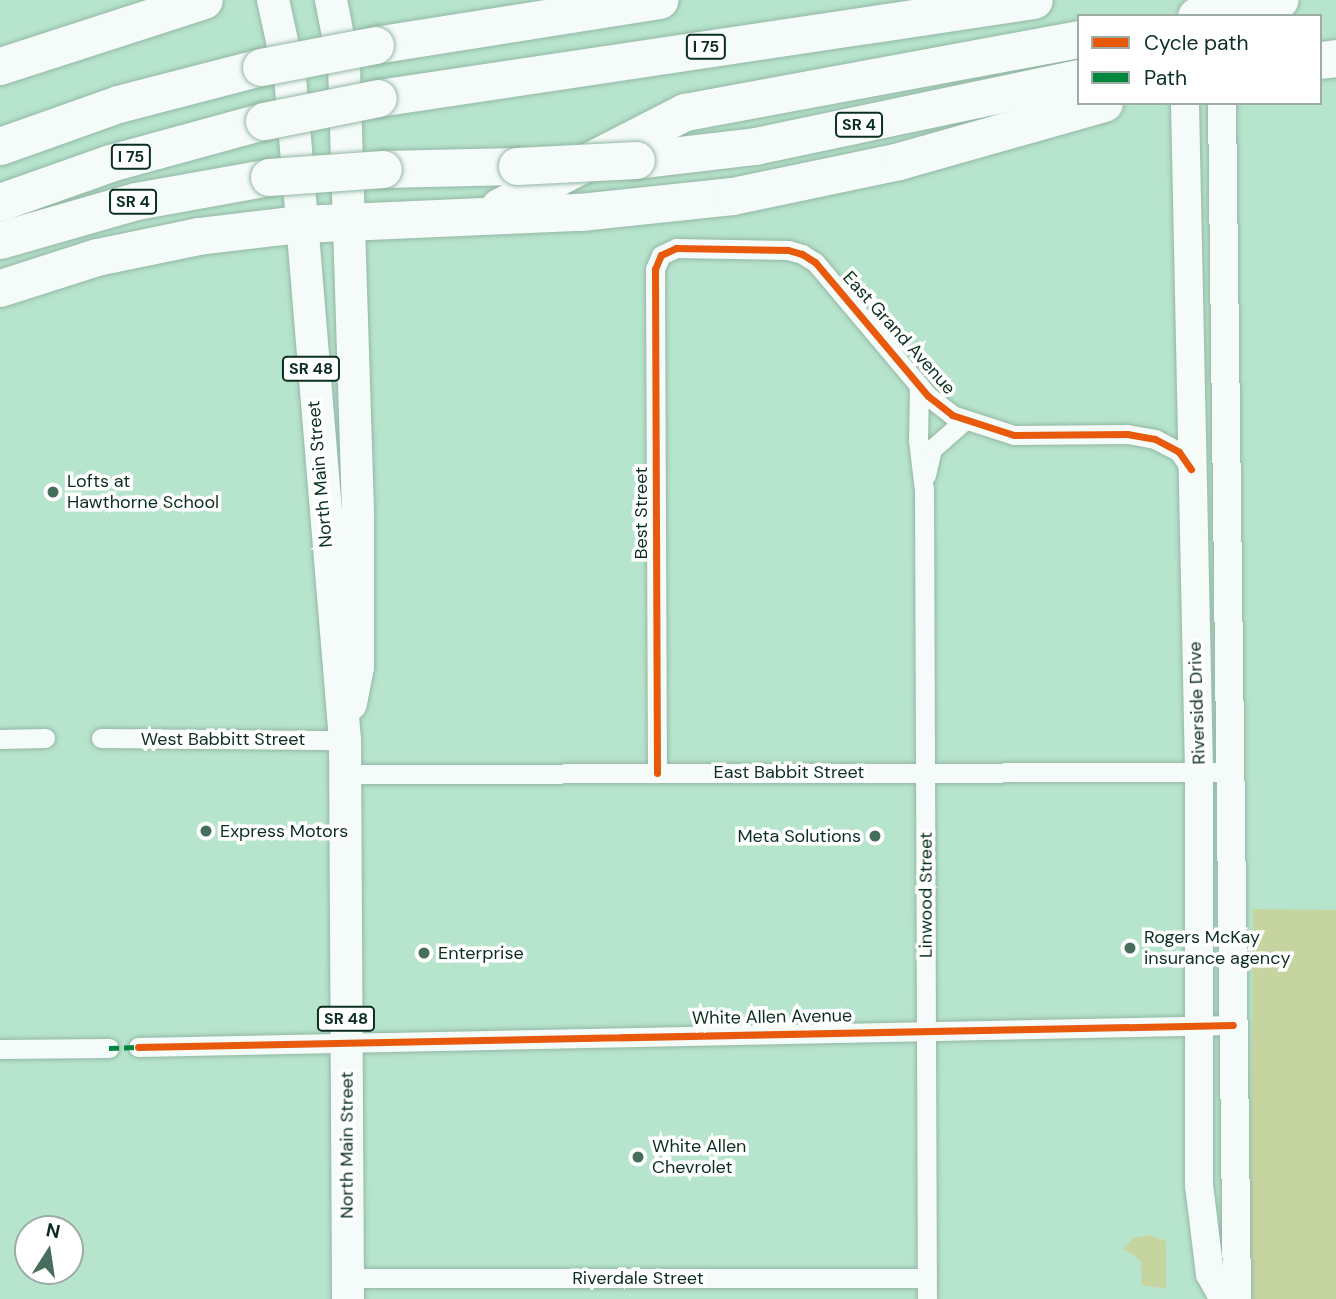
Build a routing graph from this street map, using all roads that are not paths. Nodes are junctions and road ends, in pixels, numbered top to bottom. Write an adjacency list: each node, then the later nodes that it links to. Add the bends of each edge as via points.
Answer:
1 (204, 0): 9 (highway)
2 (273, 0): 18 (main road, North Main Street / SR 48, via 290,77)
3 (331, 0): 17 (main road, North Main Street / SR 48, via 344,66)
4 (659, 0): 14 (highway, bridge, via 261,67 118,104)
5 (1034, 0): 15 (highway, I 75, bridge, via 378,98 264,121 110,163)
6 (1279, 0): 7 (highway, bridge)
7 (1206, 14)
8 (1077, 39): 16 (highway, via 685,112 512,203)
9 (8, 61)
10 (1077, 78): 19 (highway, SR 4, bridge, via 755,146 636,160 269,177 136,201)
11 (1097, 105): 16 (highway, via 899,161 746,194 617,209)
12 (1185, 105): 24 (main road, Riverside Drive)
13 (1222, 105): 32 (main road, Riverside Drive)
14 (0, 146)
15 (0, 201)
16 (471, 214): 17 (highway)
17 (346, 220): 18 (highway); 29 (main road, North Main Street / SR 48, via 358,667)
18 (299, 224): 21 (highway, via 198,236 97,257); 29 (main road, North Main Street / SR 48)
19 (0, 240)
20 (661, 255): 22 (street, East Grand Avenue, via 676,248 803,254 815,262); 33 (street, Best Street, via 655,270)
21 (0, 288)
22 (919, 385): 23 (street, East Grand Avenue); 25 (street, Linwood Street, via 918,440)
23 (964, 421): 24 (street, East Grand Avenue, via 1014,435 1127,434 1155,439 1179,452); 25 (street, Linwood Street, via 932,449)
24 (1191, 469): 30 (main road, Riverside Drive)
25 (924, 490): 31 (street, Linwood Street)
26 (45, 738): 28 (street)
27 (101, 738): 29 (street, West Babbitt Street)
28 (0, 739)
29 (345, 740): 34 (main road, North Main Street / SR 48)
30 (1199, 770): 31 (street, East Babbit Street); 32 (street, East Babbit Street); 35 (main road, Riverside Drive)
31 (925, 771): 33 (street, East Babbit Street); 37 (street, Linwood Street)
32 (1233, 772): 36 (main road, Riverside Drive)
33 (657, 773): 34 (street, East Babbit Street)
34 (344, 774): 38 (main road, North Main Street / SR 48)
35 (1198, 1024): 36 (street, White Allen Avenue); 37 (street, White Allen Avenue); 45 (main road, Riverside Drive, via 1203,1232 1210,1274)
36 (1233, 1025): 46 (main road, Riverside Drive)
37 (926, 1030): 38 (street, White Allen Avenue); 42 (street, Linwood Street)
38 (346, 1041): 39 (street, White Allen Avenue); 43 (main road, North Main Street / SR 48)
39 (138, 1047)
40 (109, 1048): 41 (street)
41 (0, 1049)
42 (927, 1278): 43 (street, Riverdale Street); 44 (street, Linwood Street)
43 (348, 1288)
44 (927, 1299)
45 (1224, 1299)
46 (1237, 1299)

